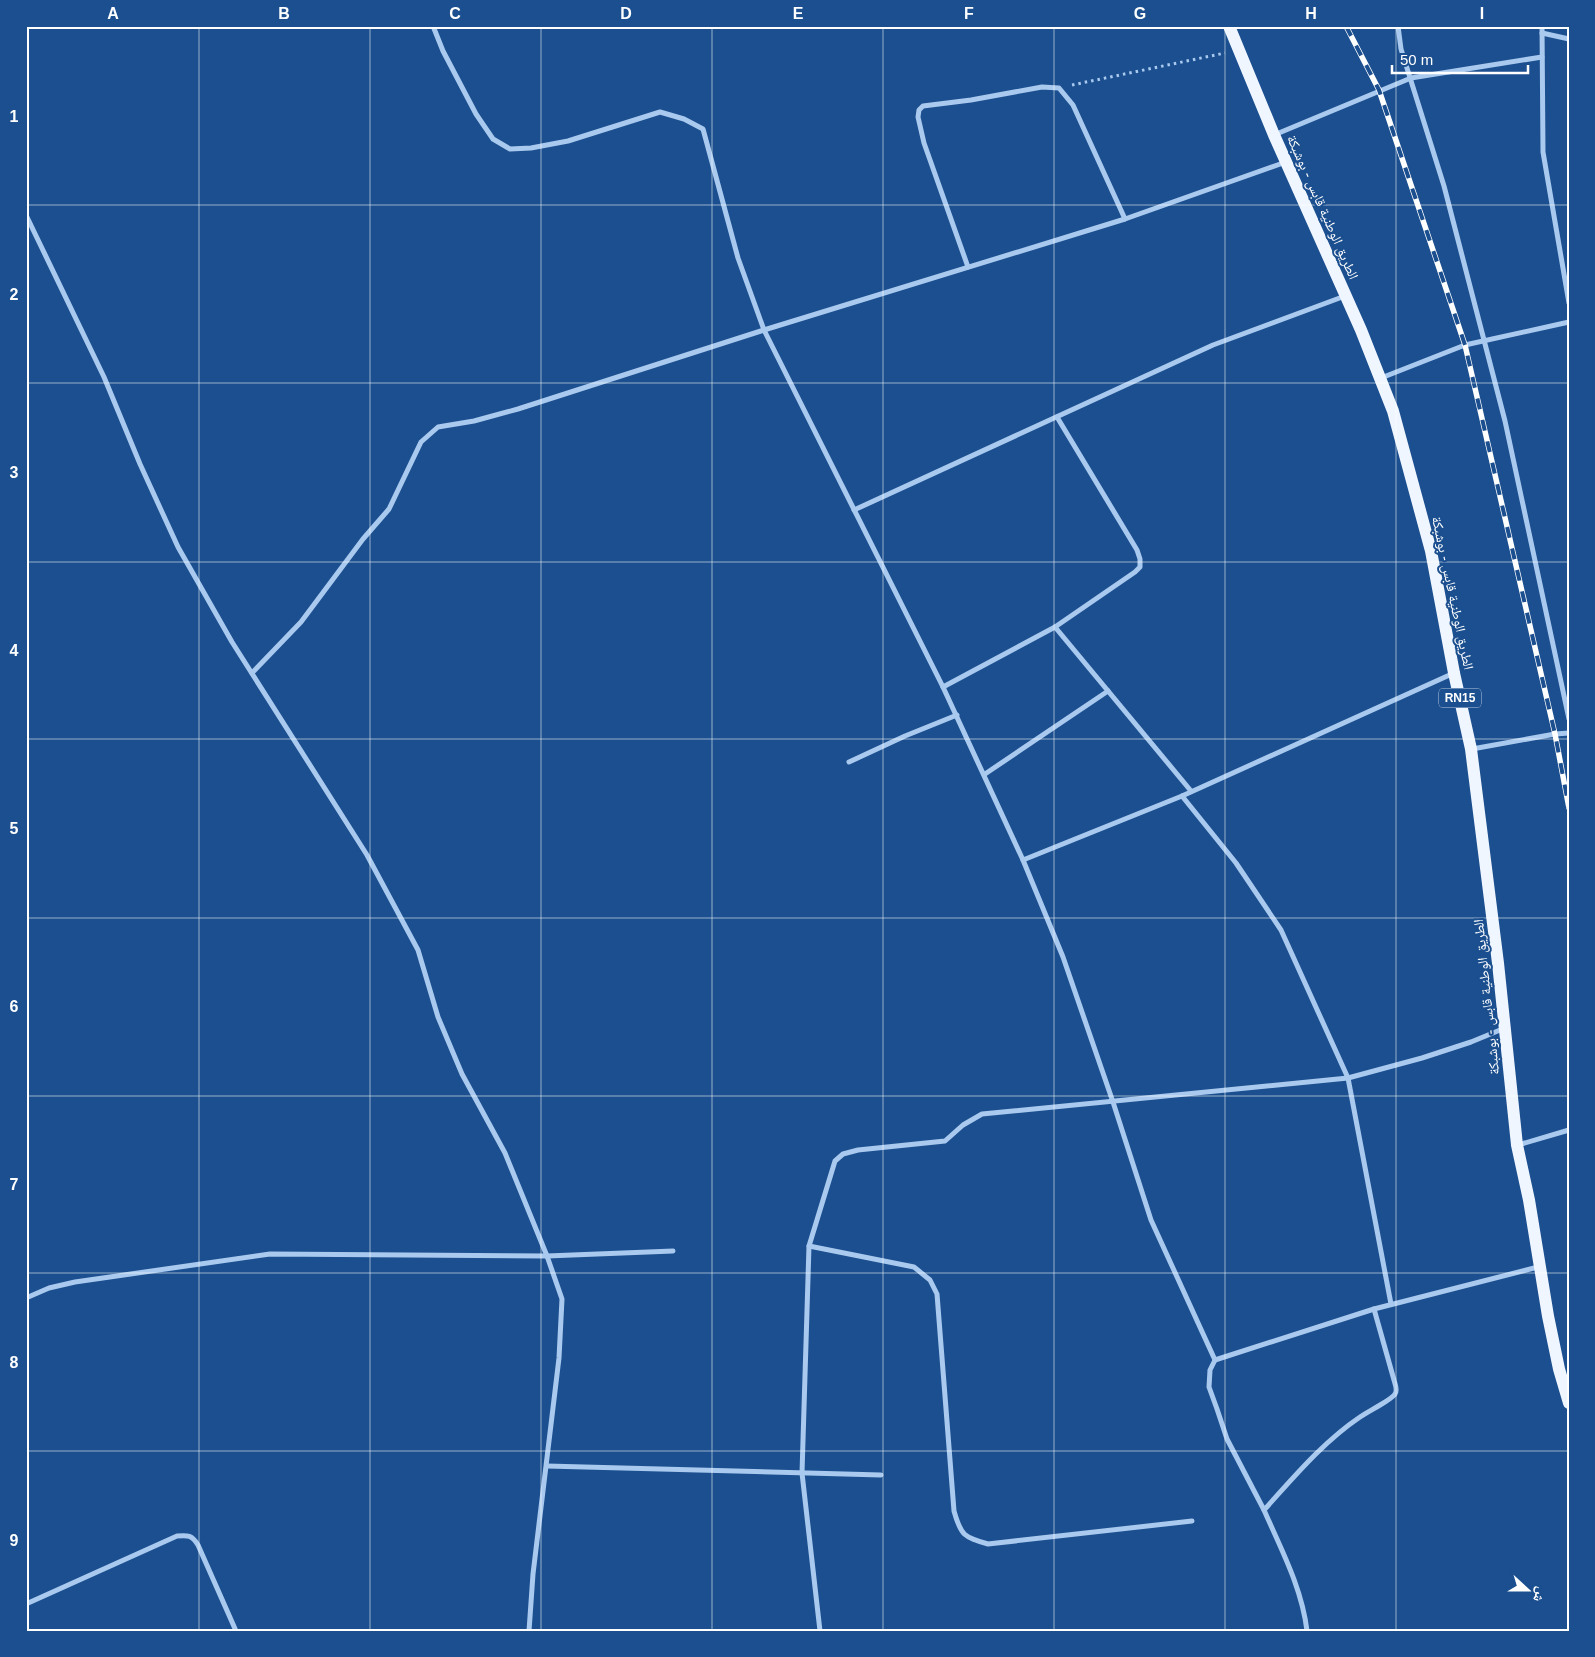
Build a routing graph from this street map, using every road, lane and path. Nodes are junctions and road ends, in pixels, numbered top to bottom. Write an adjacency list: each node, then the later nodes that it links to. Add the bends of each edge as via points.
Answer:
1 (433, 26): 19 (street, via 476,114 492,139 510,149 568,141 660,112 703,129 738,258)
2 (1229, 26): 7 (main road, الطريق الوطنية قابس - بوشبكة / RN15)
3 (1398, 26): 9 (street)
4 (1542, 26): 5 (street)
5 (1542, 33): 6 (street); 8 (street)
6 (1569, 39)
7 (1239, 50): 10 (path); 11 (main road, الطريق الوطنية قابس - بوشبكة / RN15)
8 (1542, 57): 9 (street); 17 (street, via 1543,152)
9 (1411, 78): 11 (street); 20 (street, via 1444,186)
10 (1059, 88): 14 (street, via 1073,105); 15 (street, via 1042,87 923,106 920,110 918,117 924,143)
11 (1274, 135): 12 (main road, الطريق الوطنية قابس - بوشبكة / RN15)
12 (1286, 162): 14 (street); 16 (main road, الطريق الوطنية قابس - بوشبكة / RN15)
13 (26, 215): 25 (street, via 104,377 178,547)
14 (1125, 219): 15 (street)
15 (968, 267): 19 (street)
16 (1346, 296): 21 (main road, الطريق الوطنية قابس - بوشبكة / RN15); 22 (street, via 1213,345)
17 (1569, 303)
18 (1569, 322): 20 (street)
19 (764, 330): 23 (street); 25 (street, via 518,409 438,428 421,442 389,510 301,622)
20 (1484, 341): 21 (street, via 1465,345); 30 (street, via 1505,421)
21 (1380, 379): 26 (main road, الطريق الوطنية قابس - بوشبكة / RN15, via 1396,420 1431,551)
22 (1057, 417): 23 (street); 24 (street, via 1137,550 1140,567)
23 (854, 510): 27 (street)
24 (1055, 627): 27 (street); 28 (street)
25 (252, 673): 45 (street, via 367,855 418,950 438,1018 462,1074 505,1153)
26 (1454, 673): 32 (main road, الطريق الوطنية قابس - بوشبكة / RN15); 35 (street)
27 (943, 687): 29 (street)
28 (1108, 691): 34 (street); 35 (street)
29 (956, 715): 33 (street); 34 (street)
30 (1569, 719)
31 (1569, 733): 32 (street)
32 (1471, 749): 38 (main road, الطريق الوطنية قابس - بوشبكة / RN15)
33 (850, 762)
34 (985, 774): 37 (street)
35 (1191, 791): 36 (street)
36 (1182, 796): 37 (street); 39 (street, via 1236,863 1281,930)
37 (1023, 860): 40 (street, via 1063,957)
38 (1505, 1028): 39 (street, via 1422,1058); 42 (main road, الطريق الوطنية قابس - بوشبكة / RN15)
39 (1348, 1078): 40 (street); 48 (street)
40 (1113, 1102): 43 (street, via 982,1114 945,1141 843,1154 831,1171); 50 (street, via 1151,1220)
41 (1569, 1130): 42 (street)
42 (1517, 1145): 46 (main road, الطريق الوطنية قابس - بوشبكة / RN15)
43 (810, 1246): 53 (street); 56 (street, via 914,1267 930,1280 937,1294 954,1511 959,1529 969,1538 988,1544)
44 (673, 1250): 45 (street)
45 (547, 1256): 47 (street, via 270,1254 75,1282); 52 (street, via 562,1299)
46 (1539, 1267): 48 (street); 51 (main road, الطريق الوطنية قابس - بوشبكة / RN15)
47 (26, 1298)
48 (1391, 1304): 49 (street)
49 (1374, 1309): 50 (street); 55 (street, via 1397,1391 1350,1424 1306,1463)
50 (1215, 1360): 55 (street, via 1210,1370 1209,1387 1227,1439)
51 (1569, 1403)
52 (547, 1466): 53 (street); 59 (street)
53 (802, 1473): 54 (street); 60 (street)
54 (881, 1475)
55 (1264, 1510): 61 (street, via 1294,1580)
56 (1192, 1521)
57 (26, 1604): 58 (street, via 177,1536 188,1535 198,1545)
58 (236, 1631)
59 (529, 1631)
60 (820, 1631)
61 (1307, 1631)

